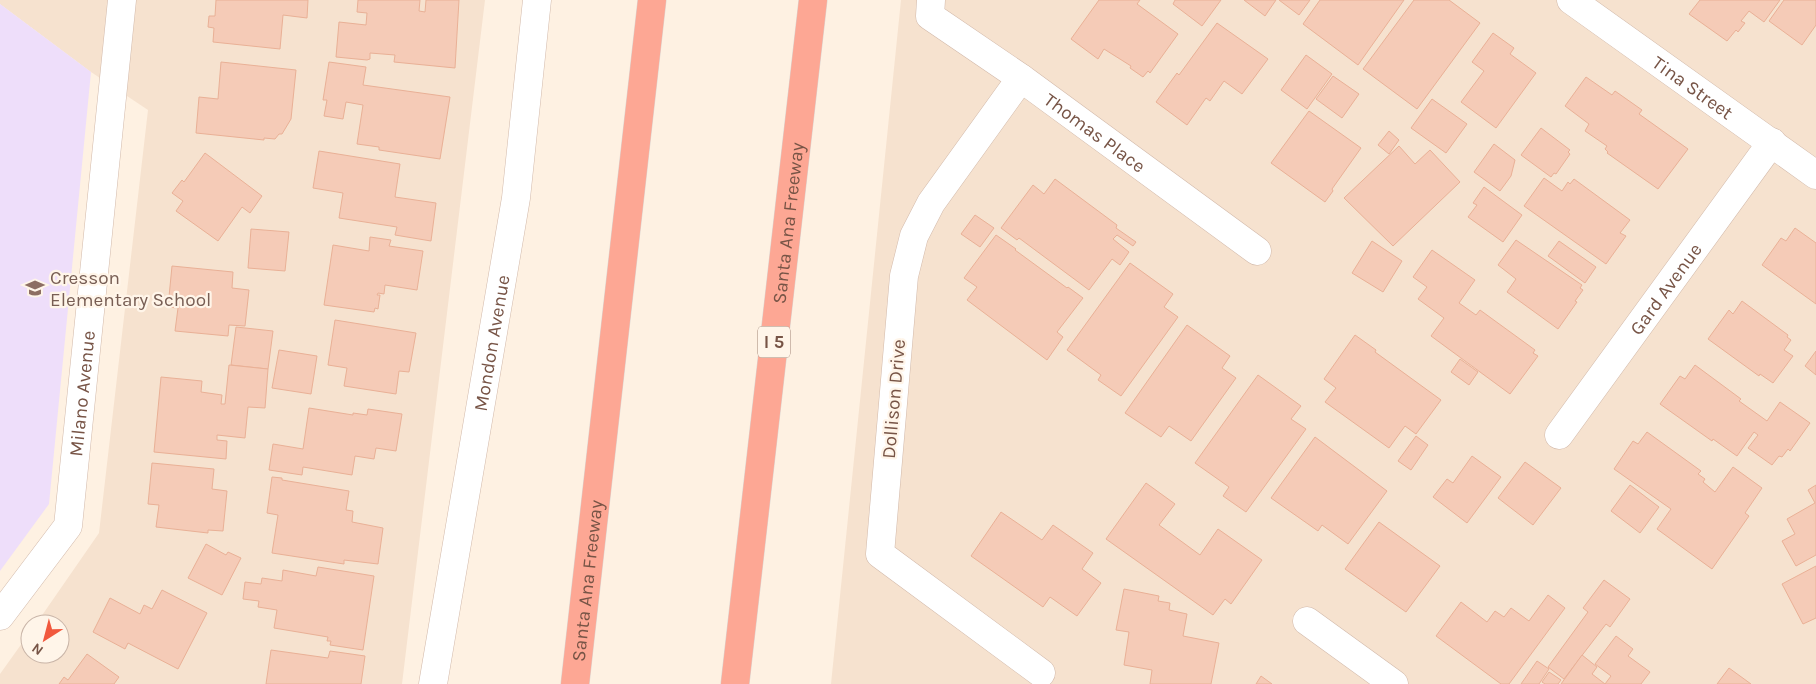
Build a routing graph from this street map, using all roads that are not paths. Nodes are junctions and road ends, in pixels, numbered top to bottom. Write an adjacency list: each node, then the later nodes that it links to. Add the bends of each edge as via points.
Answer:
1 (122, 0): 12 (street, Milano Avenue, via 68,526)
2 (536, 0): 15 (street, Mondon Avenue, via 516,198)
3 (652, 0): 16 (highway, Santa Ana Freeway)
4 (813, 0): 17 (highway, Santa Ana Freeway / I 5)
5 (1571, 0): 8 (street, Tina Street)
6 (930, 8): 7 (street, Thomas Place)
7 (1021, 78): 10 (street, Thomas Place); 14 (street, Dollison Drive, via 931,203 914,236 904,276 880,554)
8 (1772, 142): 9 (street, Tina Street); 11 (street, Gard Avenue)
9 (1816, 174)
10 (1257, 251)
11 (1559, 435)
12 (0, 616)
13 (1307, 621): 18 (street)
14 (1041, 673)
15 (433, 684)
16 (576, 684)
17 (736, 684)
18 (1394, 684)

